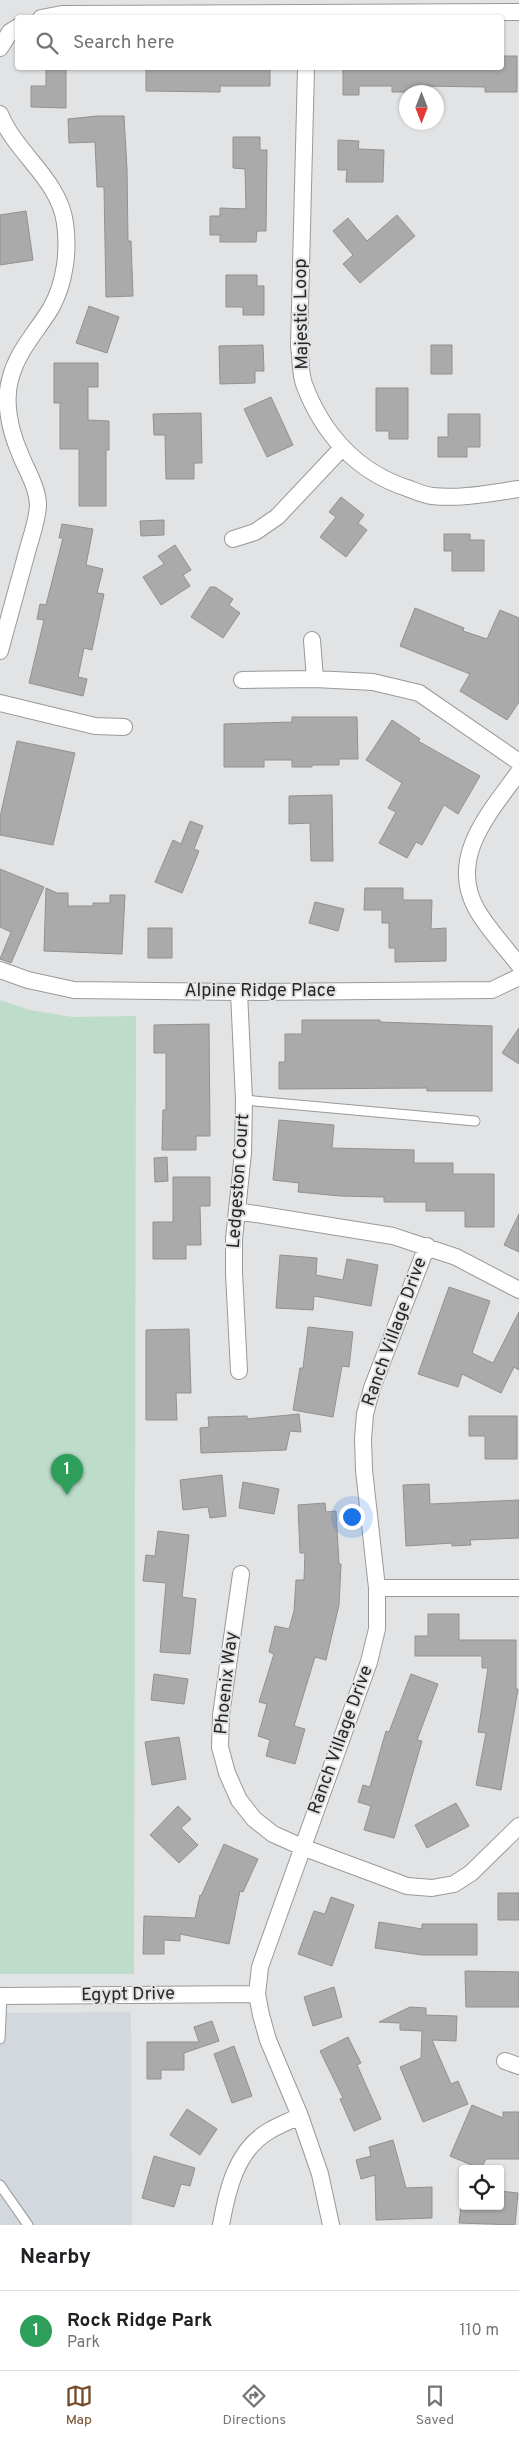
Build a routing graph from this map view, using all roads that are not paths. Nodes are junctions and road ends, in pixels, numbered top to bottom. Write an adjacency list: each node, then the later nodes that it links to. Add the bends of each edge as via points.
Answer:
1 (308, 10): 2 (street); 3 (street)
2 (519, 12)
3 (57, 15)
4 (15, 29): 5 (street)
5 (0, 48)
6 (306, 70): 8 (street, Majestic Loop, via 299,346 304,382 320,418)
7 (0, 114): 12 (street, via 20,150 41,172 57,197 65,223 66,255 62,281 51,308 18,356 9,381 12,428 18,450 31,475 38,504)
8 (342, 448): 9 (street, Majestic Loop, via 366,470 398,486 430,496 468,496); 10 (street, via 277,518 255,532)
9 (519, 489)
10 (233, 539)
11 (312, 640): 13 (street)
12 (0, 651)
13 (315, 678): 14 (street); 17 (street, via 374,682 419,693)
14 (242, 680)
15 (0, 704): 16 (street, via 95,726)
16 (124, 727)
17 (519, 762)
18 (519, 772): 19 (street, via 474,838 467,857 470,893 477,910)
19 (519, 965)
20 (0, 970): 22 (street, Alpine Ridge Place, via 74,990)
21 (519, 977): 22 (street, Alpine Ridge Place, via 492,990)
22 (239, 992): 23 (street, Ledgeston Court)
23 (244, 1100): 24 (lane); 25 (street, Ledgeston Court)
24 (475, 1121)
25 (237, 1211): 26 (street, via 393,1236); 28 (street, Ledgeston Court, via 234,1273)
26 (427, 1246): 27 (street, via 463,1260); 30 (street, Ranch Village Drive, via 365,1414 364,1470)
27 (519, 1290)
28 (239, 1371)
29 (241, 1574): 33 (street, Phoenix Way, via 221,1715 220,1747 239,1800 254,1819 273,1834)
30 (377, 1588): 31 (street); 33 (street, Ranch Village Drive, via 377,1629 369,1662)
31 (519, 1588)
32 (519, 1826): 33 (street, Phoenix Way, via 471,1873 454,1884 432,1888 407,1886)
33 (302, 1847): 34 (street, Ranch Village Drive, via 260,1967)
34 (257, 1994): 35 (street, Egypt Drive); 37 (street, Ranch Village Drive, via 268,2040)
35 (1, 1996): 36 (lane)
36 (0, 2039)
37 (300, 2116): 40 (street, via 267,2132 250,2147 235,2170); 41 (street, Ranch Village Drive, via 320,2174)
38 (0, 2185): 39 (lane)
39 (28, 2225)
40 (221, 2225)
41 (331, 2225)

